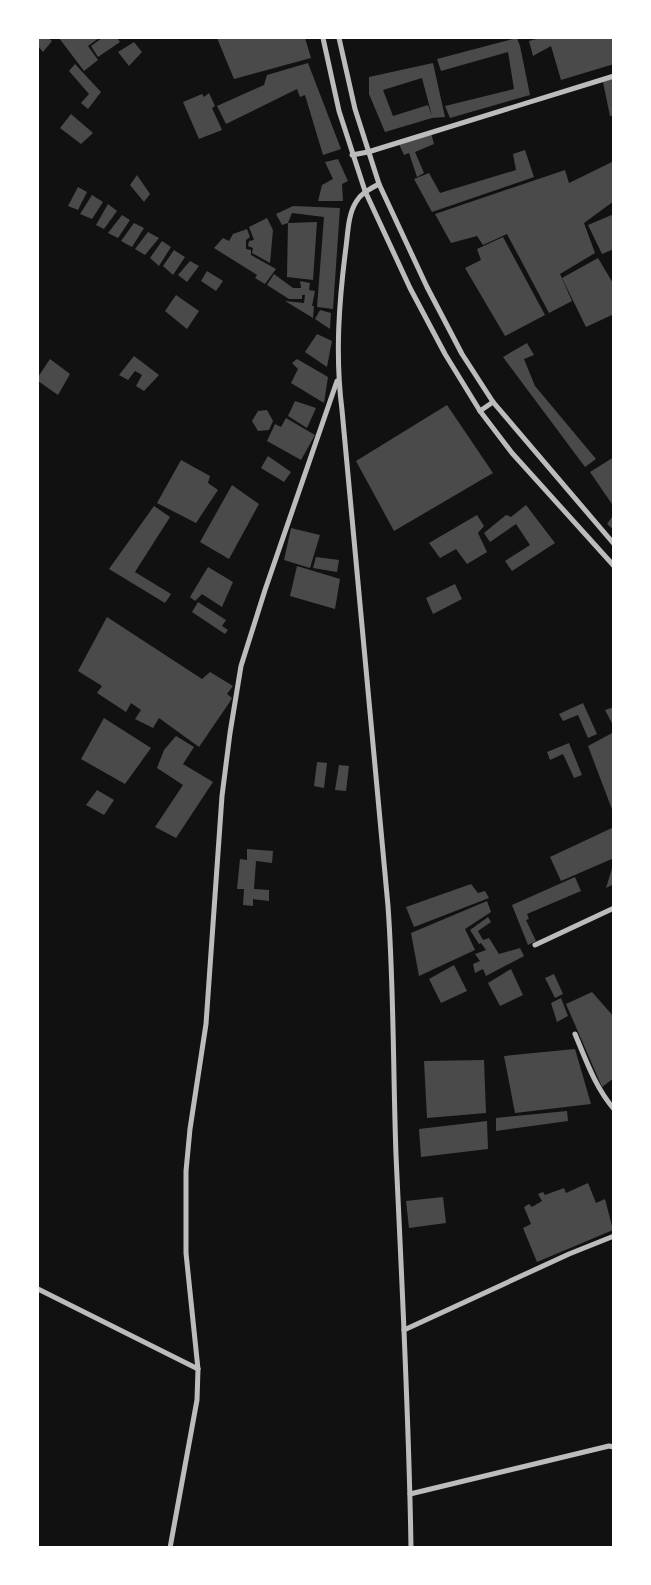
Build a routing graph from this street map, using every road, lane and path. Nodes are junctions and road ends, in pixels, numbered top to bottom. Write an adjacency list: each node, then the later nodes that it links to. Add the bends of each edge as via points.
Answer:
1 (323, 38): 5 (street)
2 (339, 38): 4 (street)
3 (614, 76): 4 (street)
4 (368, 152): 5 (street); 6 (street)
5 (352, 155): 7 (street)
6 (379, 184): 7 (street); 9 (street, via 462,354)
7 (365, 191): 8 (street, via 351,213 342,273); 10 (street, via 410,288)
8 (338, 378): 19 (street, via 393,972 396,1153); 20 (street, via 241,666 230,733 222,796 206,1024 186,1171 186,1252)
9 (493, 402): 10 (street); 11 (street)
10 (480, 411): 12 (street, via 512,452)
11 (614, 544)
12 (614, 566)
13 (614, 908): 14 (street)
14 (535, 945)
15 (575, 1034): 16 (street, via 595,1082)
16 (614, 1109)
17 (614, 1236): 19 (street)
18 (38, 1289): 20 (street)
19 (404, 1330): 22 (street)
20 (198, 1369): 23 (street, via 197,1400)
21 (614, 1447): 22 (street)
22 (410, 1494): 24 (street)
23 (170, 1548)
24 (411, 1548)

